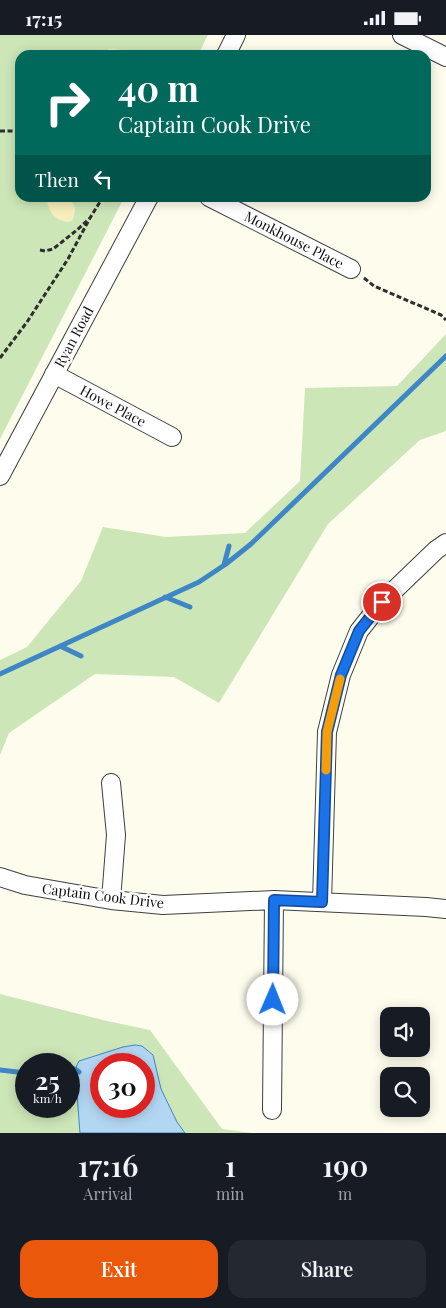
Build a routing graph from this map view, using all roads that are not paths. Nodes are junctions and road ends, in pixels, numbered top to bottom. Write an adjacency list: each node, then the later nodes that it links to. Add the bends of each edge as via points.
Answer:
1 (236, 35): 3 (street)
2 (402, 35): 4 (street)
3 (228, 50)
4 (446, 57)
5 (147, 202): 8 (street, Ryan Road)
6 (220, 202): 7 (street, Monkhouse Place)
7 (352, 269)
8 (54, 374): 9 (street, Howe Place); 10 (street, Ryan Road)
9 (172, 437)
10 (0, 476)
11 (446, 543): 16 (street, via 376,609 359,631 341,675 327,732)
12 (111, 783): 14 (street, via 116,835)
13 (0, 877): 14 (street, Captain Cook Drive, via 25,885)
14 (111, 900): 15 (street, Captain Cook Drive, via 163,905)
15 (274, 900): 16 (street, Captain Cook Drive); 18 (street)
16 (322, 902): 17 (street, Captain Cook Drive)
17 (446, 909)
18 (272, 1110)

